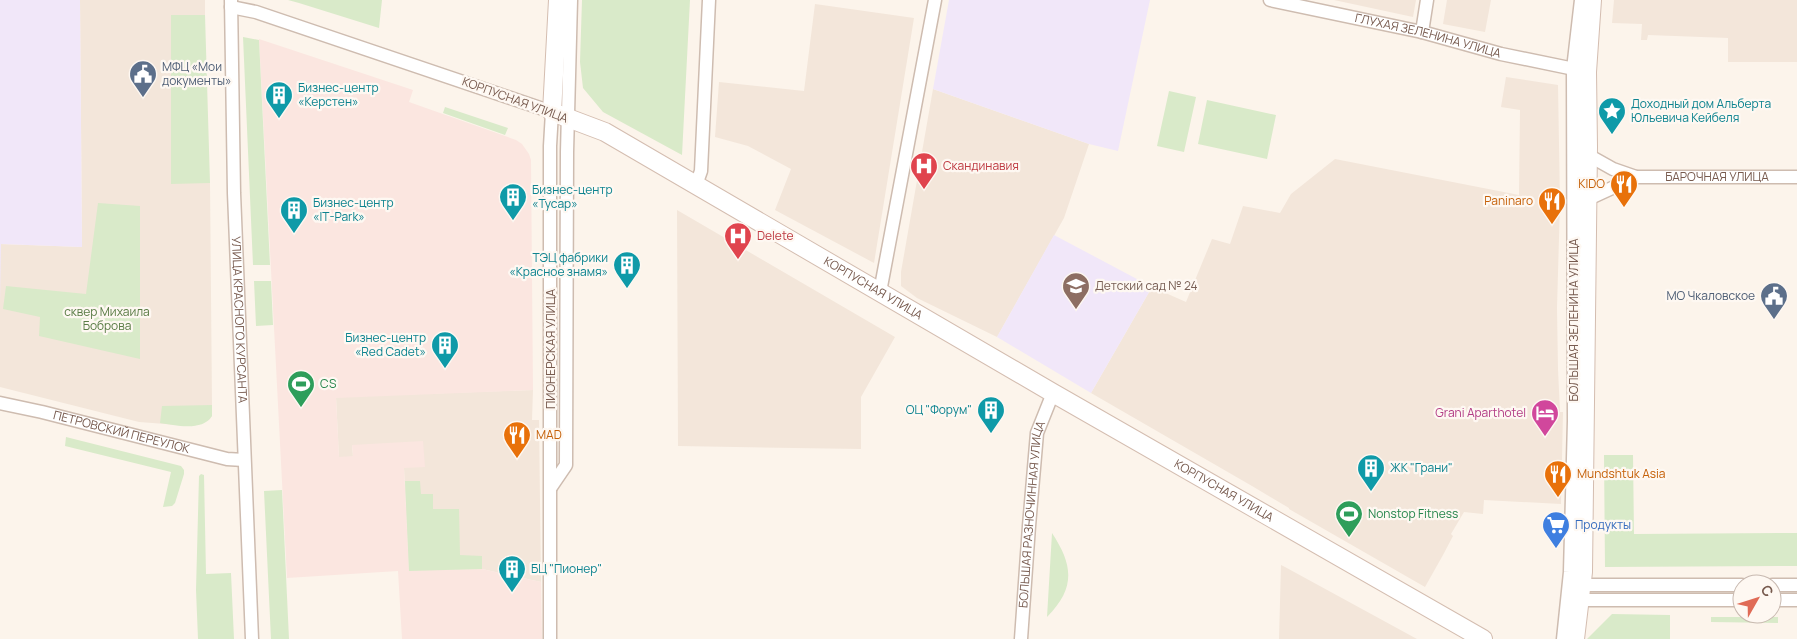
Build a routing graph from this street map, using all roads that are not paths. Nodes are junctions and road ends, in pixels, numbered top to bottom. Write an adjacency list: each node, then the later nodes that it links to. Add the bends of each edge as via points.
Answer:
1 (558, 0): 12 (main road, ПИОНЕРСКАЯ УЛИЦА)
2 (572, 0): 12 (street, ПИОНЕРСКАЯ УЛИЦА)
3 (709, 0): 16 (street, via 701,172)
4 (935, 0): 18 (street)
5 (1270, 0): 10 (street, ГЛУХАЯ ЗЕЛЕНИНА УЛИЦА)
6 (1427, 0): 10 (street)
7 (1581, 0): 11 (street, БОЛЬШАЯ ЗЕЛЕНИНА УЛИЦА)
8 (1592, 0): 11 (main road, БОЛЬШАЯ ЗЕЛЕНИНА УЛИЦА)
9 (231, 4): 12 (street, КОРПУСНАЯ УЛИЦА); 21 (street, УЛИЦА КРАСНОГО КУРСАНТА)
10 (1422, 32): 11 (street, ГЛУХАЯ ЗЕЛЕНИНА УЛИЦА)
11 (1580, 71): 13 (main road, БОЛЬШАЯ ЗЕЛЕНИНА УЛИЦА); 34 (street, БОЛЬШАЯ ЗЕЛЕНИНА УЛИЦА, via 1570,572)
12 (560, 115): 16 (main road, КОРПУСНАЯ УЛИЦА, via 605,132); 22 (street, ПИОНЕРСКАЯ УЛИЦА, via 550,146); 22 (street, ПИОНЕРСКАЯ УЛИЦА, via 566,465)
13 (1588, 155): 14 (street, БАРОЧНАЯ УЛИЦА); 17 (main road, БОЛЬШАЯ ЗЕЛЕНИНА УЛИЦА)
14 (1636, 177): 15 (street, БАРОЧНАЯ УЛИЦА); 17 (street, БАРОЧНАЯ УЛИЦА)
15 (1797, 177)
16 (696, 185): 18 (main road, КОРПУСНАЯ УЛИЦА)
17 (1586, 200): 26 (main road, БОЛЬШАЯ ЗЕЛЕНИНА УЛИЦА)
18 (880, 292): 19 (main road, КОРПУСНАЯ УЛИЦА)
19 (1053, 393): 32 (street, БОЛЬШАЯ РАЗНОЧИННАЯ УЛИЦА, via 1037,433); 33 (main road, КОРПУСНАЯ УЛИЦА)
20 (0, 402): 21 (street, ПЕТРОВСКИЙ ПЕРЕУЛОК, via 227,459)
21 (244, 460): 30 (street, УЛИЦА КРАСНОГО КУРСАНТА)
22 (551, 487): 31 (street, ПИОНЕРСКАЯ УЛИЦА)
23 (1732, 585): 26 (street)
24 (1782, 585): 25 (street)
25 (1797, 585)
26 (1581, 593): 27 (street); 35 (main road, БОЛЬШАЯ ЗЕЛЕНИНА УЛИЦА)
27 (1732, 600)
28 (1782, 600): 29 (street)
29 (1797, 600)
30 (252, 639)
31 (550, 639)
32 (1021, 639)
33 (1483, 639)
34 (1563, 639)
35 (1575, 639)

